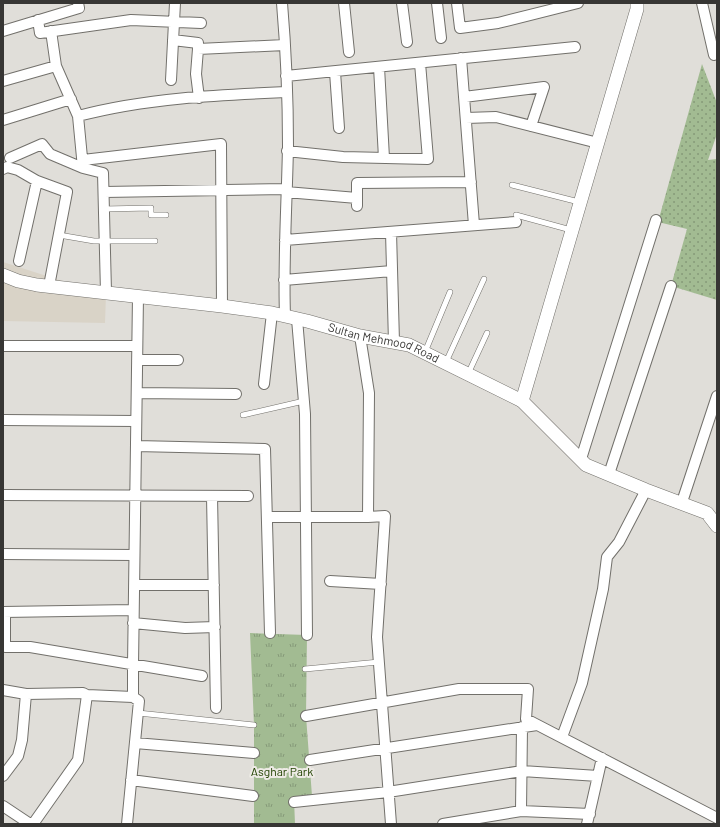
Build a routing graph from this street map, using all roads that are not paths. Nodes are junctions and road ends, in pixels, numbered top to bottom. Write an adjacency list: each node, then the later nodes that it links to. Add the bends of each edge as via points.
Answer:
1 (78, 3): 11 (street, via 79,8)
2 (176, 3): 12 (street)
3 (282, 3): 19 (street)
4 (344, 3): 22 (street)
5 (402, 3): 18 (street)
6 (437, 3): 16 (street)
7 (457, 3): 8 (street, via 460,28 498,23)
8 (578, 3)
9 (637, 3): 41 (street)
10 (702, 3): 23 (street)
11 (38, 20): 14 (street); 15 (street, via 40,32)
12 (175, 22): 13 (street); 15 (street, via 131,20); 17 (street)
13 (201, 24)
14 (3, 31)
15 (51, 31): 26 (street)
16 (441, 38)
17 (173, 40): 21 (street, via 198,43); 30 (street)
18 (407, 42)
19 (285, 45): 21 (street); 29 (street)
20 (575, 47): 24 (street)
21 (198, 49): 33 (street, via 196,74)
22 (349, 52)
23 (714, 55)
24 (461, 58): 25 (street); 34 (street)
25 (420, 63): 27 (street); 44 (street, via 428,159)
26 (56, 66): 31 (street); 35 (street)
27 (379, 67): 28 (street); 44 (street)
28 (335, 72): 29 (street); 40 (street)
29 (286, 76): 32 (street)
30 (171, 80)
31 (3, 82)
32 (286, 92): 33 (street, via 225,94); 42 (street)
33 (199, 98): 36 (street, via 135,104)
34 (464, 98): 37 (street); 39 (street, via 544,87)
35 (71, 99): 36 (street); 38 (street)
36 (78, 116): 45 (street)
37 (466, 118): 39 (street, via 496,116); 48 (street)
38 (3, 120)
39 (531, 126): 41 (street)
40 (339, 128)
41 (598, 143): 53 (street)
42 (287, 151): 44 (street); 51 (street)
43 (10, 158): 45 (street, via 42,144 50,154)
44 (384, 158)
45 (83, 164): 50 (street, via 221,144); 52 (street, via 103,173)
46 (3, 169): 47 (street, via 7,167 18,170)
47 (37, 181): 61 (street, via 67,192); 65 (street)
48 (471, 182): 51 (street, via 357,183 357,202); 58 (street)
49 (512, 185): 53 (lane)
50 (221, 190): 51 (street); 52 (street); 75 (street)
51 (286, 191): 62 (street)
52 (104, 192): 54 (street)
53 (580, 202): 59 (street)
54 (104, 209): 55 (lane, via 152,208 152,215); 63 (street)
55 (166, 215)
56 (516, 219): 58 (street); 59 (lane)
57 (656, 220): 98 (street)
58 (474, 225): 60 (street)
59 (572, 230): 93 (street)
60 (391, 232): 62 (street); 66 (street)
61 (59, 235): 63 (lane); 70 (street)
62 (285, 240): 69 (street)
63 (105, 241): 64 (lane); 72 (street)
64 (155, 241)
65 (20, 261)
66 (392, 271): 69 (street); 80 (street)
67 (3, 275): 70 (street, Sultan Mehmood Road, via 18,281)
68 (484, 279): 86 (lane)
69 (284, 280): 77 (street)
70 (50, 286): 72 (street, Sultan Mehmood Road)
71 (671, 286): 99 (street)
72 (106, 292): 74 (street, Sultan Mehmood Road)
73 (450, 292): 83 (lane)
74 (138, 296): 75 (street, Sultan Mehmood Road); 82 (street)
75 (222, 306): 76 (street, Sultan Mehmood Road)
76 (272, 313): 77 (street, Sultan Mehmood Road); 88 (street)
77 (291, 317): 79 (street, Sultan Mehmood Road); 92 (street)
78 (487, 333): 87 (lane)
79 (360, 336): 80 (street, Sultan Mehmood Road); 108 (street, via 369,393)
80 (394, 342): 83 (street, Sultan Mehmood Road)
81 (3, 346): 82 (street)
82 (137, 346): 84 (street)
83 (425, 352): 86 (street, Sultan Mehmood Road)
84 (137, 360): 85 (street); 89 (street)
85 (178, 360)
86 (446, 363): 87 (street, Sultan Mehmood Road)
87 (468, 374): 93 (street, Sultan Mehmood Road)
88 (264, 384)
89 (137, 393): 90 (street); 96 (street)
90 (236, 394)
91 (717, 396): 105 (street)
92 (304, 401): 94 (lane); 107 (street)
93 (522, 401): 98 (street, Sultan Mehmood Road)
94 (243, 415)
95 (3, 420): 96 (street)
96 (136, 420): 97 (street)
97 (136, 446): 102 (street); 106 (street, via 265,449)
98 (581, 459): 99 (street, Sultan Mehmood Road, via 586,465)
99 (609, 474): 100 (street, Sultan Mehmood Road)
100 (646, 490): 105 (street, Sultan Mehmood Road); 137 (street, via 619,542 607,557 603,589 582,683)
101 (3, 495): 102 (street)
102 (135, 495): 103 (street); 111 (street)
103 (212, 496): 104 (street); 113 (street)
104 (248, 496)
105 (682, 502): 109 (street, Sultan Mehmood Road, via 707,513)
106 (267, 517): 107 (street); 120 (street)
107 (306, 517): 108 (street); 121 (street)
108 (368, 517): 114 (street, via 385,516)
109 (717, 526)
110 (3, 554): 111 (street)
111 (134, 555): 115 (street)
112 (330, 581): 114 (street)
113 (214, 584): 115 (street); 119 (street)
114 (381, 584): 122 (street, via 377,637)
115 (134, 585): 116 (street)
116 (133, 610): 117 (street); 118 (street)
117 (4, 612): 123 (street, via 6,647 30,647)
118 (133, 623): 119 (street, via 185,628); 123 (street)
119 (215, 627): 131 (street)
120 (270, 633)
121 (307, 635)
122 (379, 662): 124 (lane); 130 (street)
123 (132, 665): 125 (street); 129 (street)
124 (306, 669)
125 (202, 676)
126 (3, 690): 127 (street)
127 (26, 694): 128 (street); 144 (street, via 18,756)
128 (87, 695): 129 (street); 154 (street, via 78,760)
129 (133, 697): 132 (street, via 139,701)
130 (382, 703): 133 (street); 135 (street, via 459,689 528,689 526,719); 139 (street)
131 (216, 708)
132 (138, 713): 134 (lane); 138 (street)
133 (306, 716)
134 (254, 725)
135 (538, 725): 136 (street); 137 (street)
136 (522, 727): 139 (street); 143 (street)
137 (562, 738): 141 (street)
138 (135, 743): 140 (street); 146 (street)
139 (385, 748): 142 (street); 147 (street)
140 (254, 753)
141 (602, 758): 145 (street); 152 (street)
142 (310, 760)
143 (522, 771): 145 (street); 147 (street); 151 (street)
144 (3, 776)
145 (598, 776): 153 (street)
146 (131, 780): 148 (street); 155 (street)
147 (388, 792): 149 (street); 156 (street)
148 (253, 796)
149 (294, 802)
150 (3, 806): 154 (street)
151 (521, 811): 153 (street); 157 (street)
152 (717, 818)
153 (588, 819)
154 (31, 824)
155 (127, 824)
156 (391, 824)
157 (443, 824)

